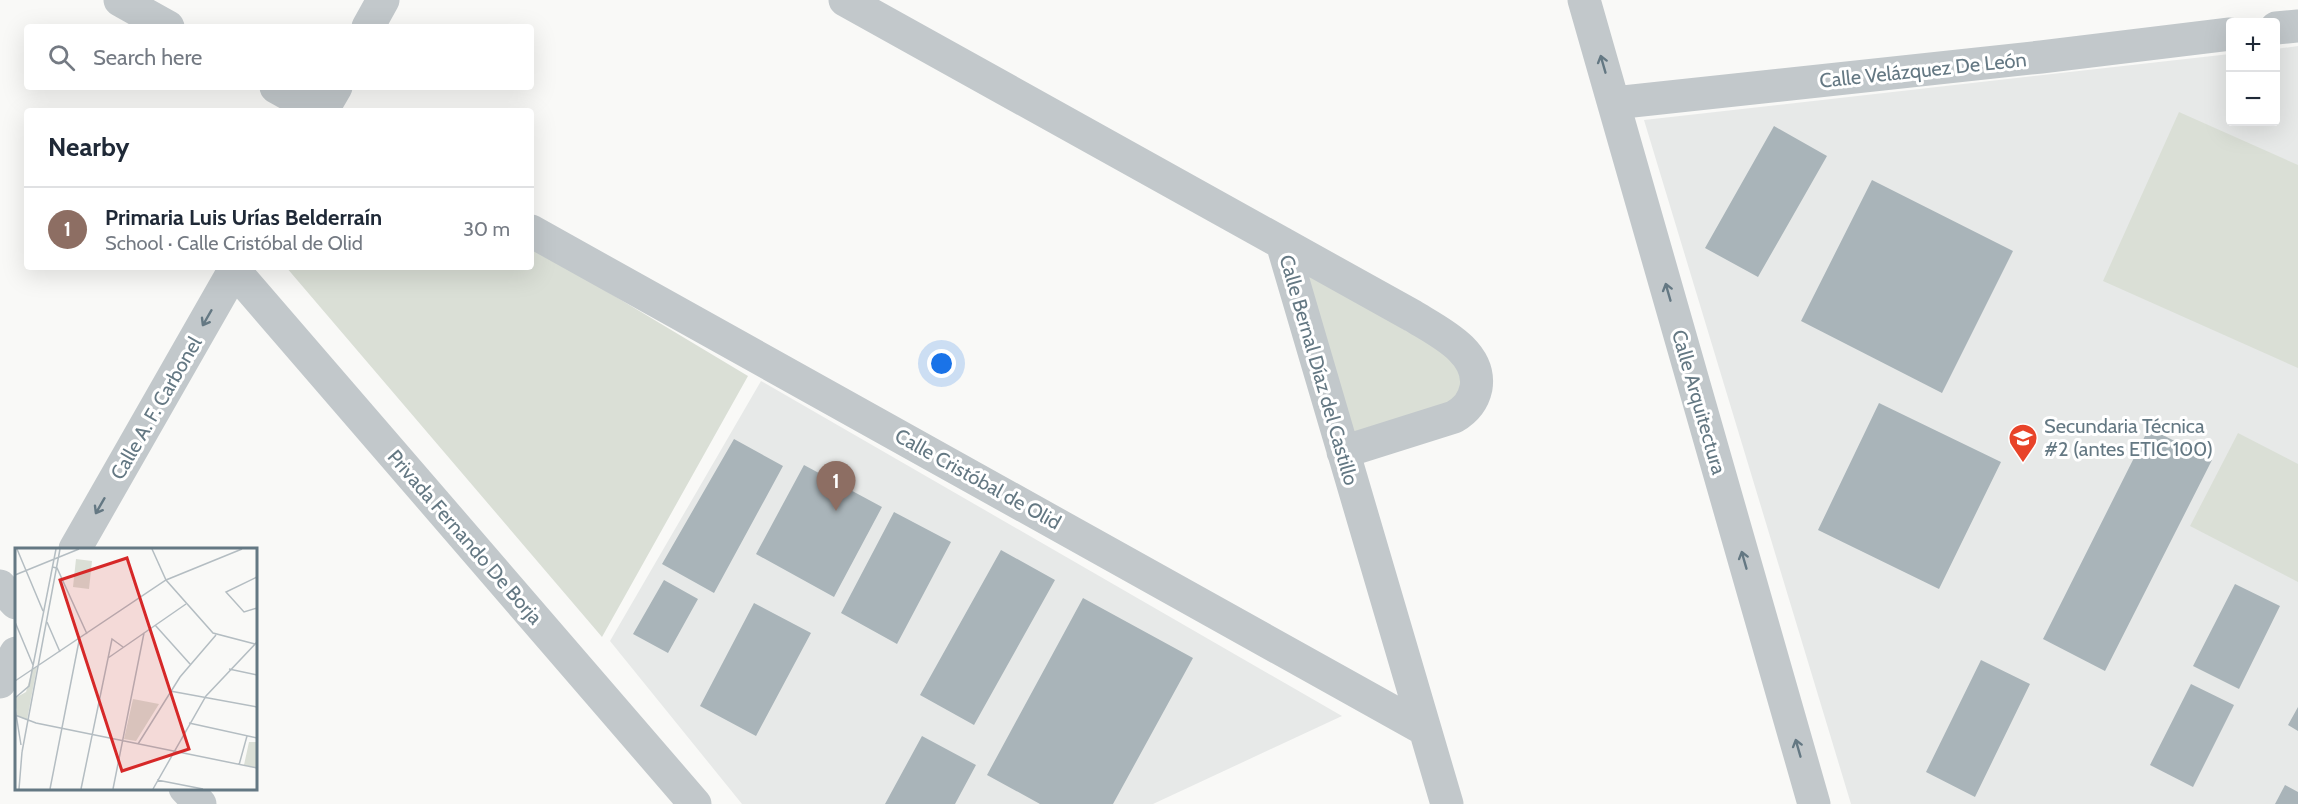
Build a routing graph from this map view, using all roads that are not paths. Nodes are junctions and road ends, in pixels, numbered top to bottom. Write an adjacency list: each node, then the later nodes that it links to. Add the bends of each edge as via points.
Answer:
1 (120, 0): 5 (street)
2 (383, 0): 6 (street)
3 (845, 0): 16 (street, Calle Bernal Díaz del Castillo)
4 (1581, 2): 12 (street, Calle Arquitectura, one-way to 4)
5 (163, 24)
6 (370, 24)
7 (2298, 26): 8 (street)
8 (2280, 28)
9 (2226, 34): 12 (street, Calle Velázquez De León)
10 (282, 90): 13 (street)
11 (334, 90): 14 (street)
12 (1614, 103): 30 (street, Calle Arquitectura, one-way to 12)
13 (314, 108)
14 (322, 108)
15 (534, 233): 25 (street, Calle Cristóbal de Olid)
16 (1282, 243): 19 (street, Calle Bernal Díaz del Castillo); 19 (street, via 1447,337 1473,364 1478,377 1470,404 1454,417)
17 (234, 270): 20 (street, Calle A. F. Carbonel, one-way to 20)
18 (237, 270): 28 (street, Privada Fernando De Borja)
19 (1343, 452): 25 (street, Calle Bernal Díaz del Castillo)
20 (76, 548)
21 (0, 586): 22 (street)
22 (15, 602)
23 (15, 655): 24 (street)
24 (0, 682)
25 (1425, 729): 29 (street, Calle Bernal Díaz del Castillo)
26 (186, 789): 27 (street)
27 (200, 804)
28 (695, 804)
29 (1447, 804)
30 (1814, 804)

